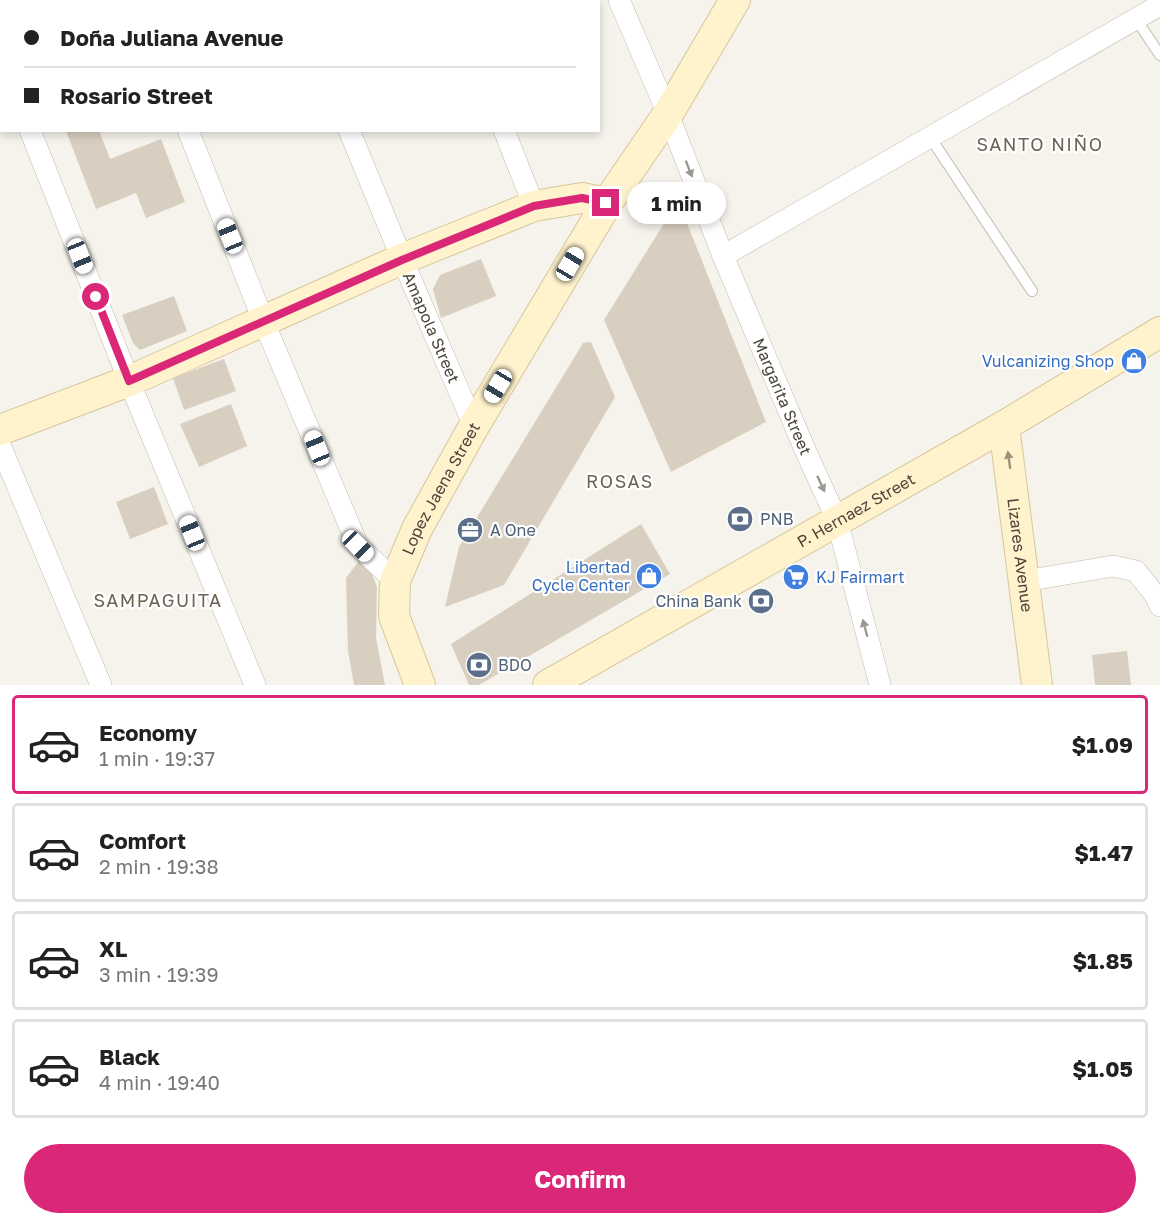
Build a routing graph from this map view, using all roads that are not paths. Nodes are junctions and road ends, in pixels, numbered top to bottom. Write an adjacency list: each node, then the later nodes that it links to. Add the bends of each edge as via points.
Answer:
1 (619, 0): 6 (street, Margarita Street)
2 (735, 0): 6 (main road, Lopez Jaena Street)
3 (1160, 5): 4 (street)
4 (1136, 19): 5 (lane); 11 (street)
5 (1160, 55)
6 (668, 114): 12 (main road, Lopez Jaena Street); 14 (street, Margarita Street, one-way to 14)
7 (31, 132): 19 (street)
8 (189, 132): 17 (street)
9 (350, 132): 15 (street, Amapola Street)
10 (505, 132): 13 (street)
11 (930, 137): 14 (street); 16 (lane)
12 (606, 203): 13 (main road, via 582,198); 20 (main road, Lopez Jaena Street)
13 (534, 206): 15 (main road)
14 (723, 256): 24 (street, Margarita Street, one-way to 24)
15 (402, 260): 17 (main road); 20 (street, Amapola Street)
16 (1032, 291)
17 (263, 320): 19 (main road); 25 (street, via 358,546)
18 (1160, 332): 21 (main road, P. Hernaez Street)
19 (129, 381): 22 (main road); 29 (street)
20 (474, 426): 25 (main road, Lopez Jaena Street, via 417,529)
21 (1005, 426): 24 (main road, P. Hernaez Street); 26 (main road, Lizares Avenue, one-way to 21)
22 (0, 430)
23 (0, 445): 28 (street)
24 (837, 520): 31 (main road, P. Hernaez Street); 32 (street, Margarita Street, one-way to 24)
25 (395, 581): 30 (main road, Lopez Jaena Street, via 394,616)
26 (1025, 581): 27 (street, via 1113,566 1136,571); 33 (main road, Lizares Avenue)
27 (1160, 606)
28 (100, 685)
29 (255, 685)
30 (420, 685)
31 (548, 685)
32 (880, 685)
33 (1037, 685)

